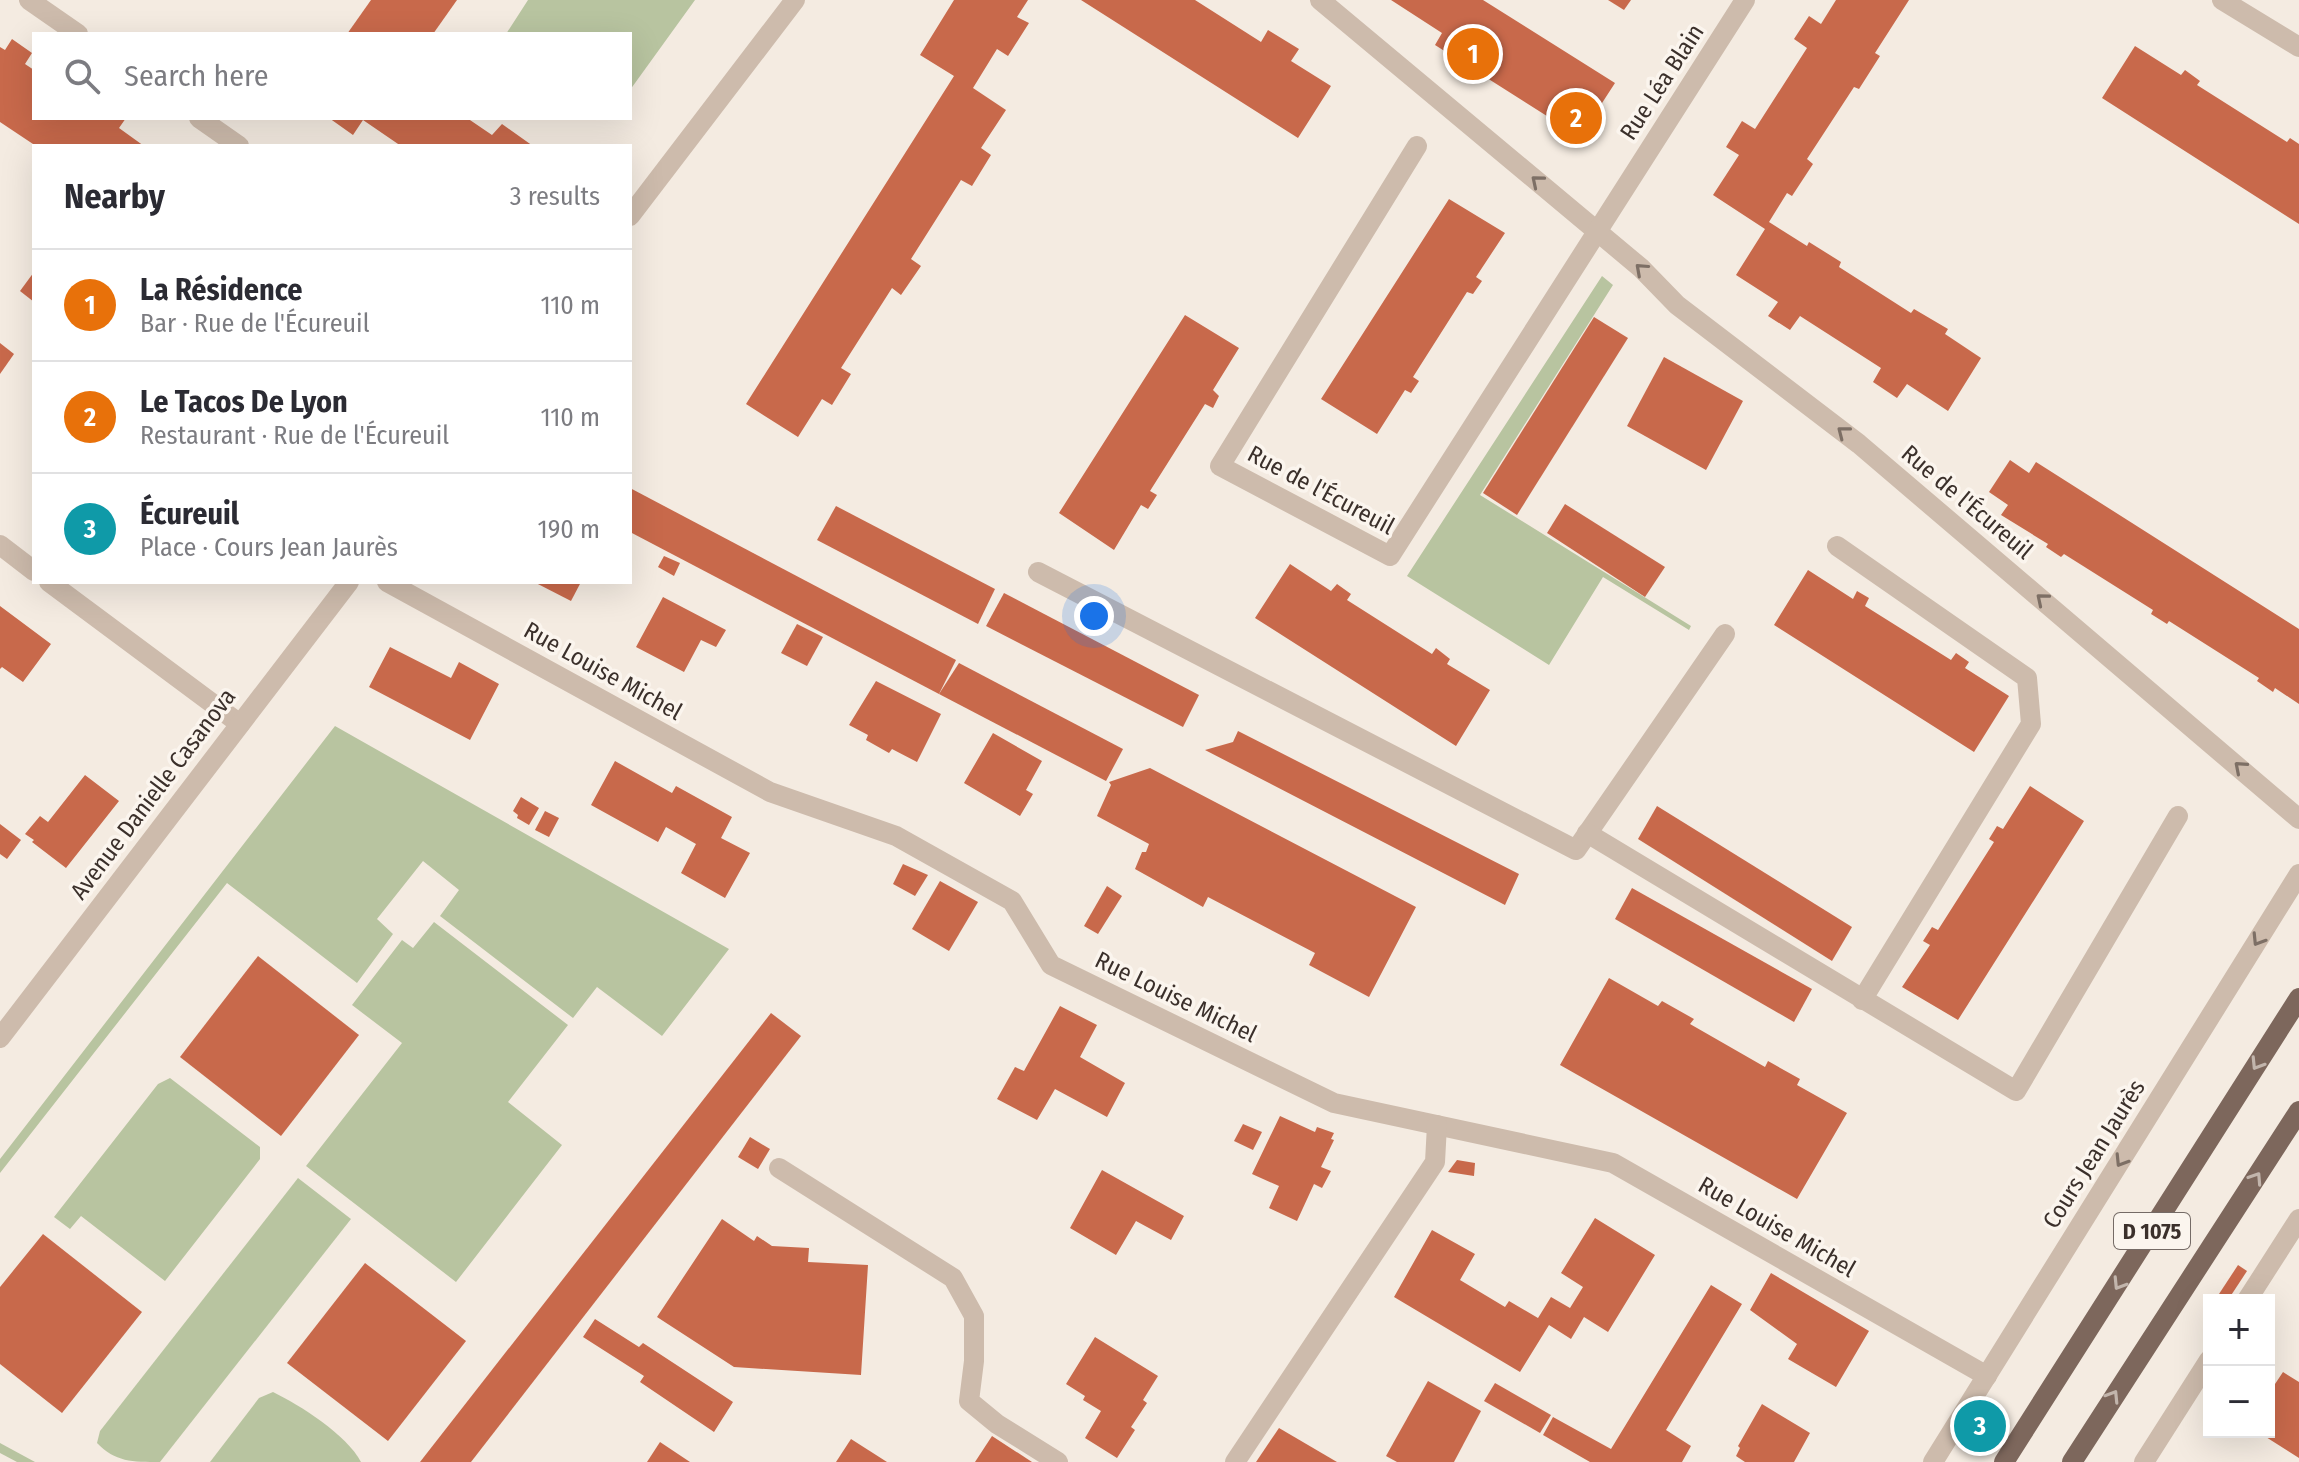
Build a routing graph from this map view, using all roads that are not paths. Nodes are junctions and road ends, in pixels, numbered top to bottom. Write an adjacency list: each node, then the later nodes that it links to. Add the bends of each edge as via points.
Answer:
1 (29, 0): 6 (street)
2 (795, 0): 11 (street)
3 (1320, 0): 12 (street, Rue de l'Écureuil, one-way to 3)
4 (1745, 0): 12 (street, Rue Léa Blain)
5 (2222, 0): 7 (street)
6 (75, 32)
7 (2299, 47)
8 (202, 120): 9 (street)
9 (236, 144)
10 (1417, 146): 12 (street, Rue de l'Écureuil, via 1220,466 1390,556)
11 (632, 213)
12 (1596, 232): 23 (street, Rue de l'Écureuil, one-way to 12, via 1859,444 1677,305)
13 (0, 545): 15 (street)
14 (1837, 546): 27 (street, via 2027,678 2031,724)
15 (32, 569)
16 (1038, 572): 24 (street, via 1576,850)
17 (52, 584): 21 (street)
18 (347, 584): 21 (street, Avenue Danielle Casanova)
19 (391, 584): 30 (street, Rue Louise Michel, via 770,792 896,836 1012,901 1051,965 1334,1103)
20 (1725, 634): 24 (street)
21 (240, 724): 28 (street, Avenue Danielle Casanova)
22 (2178, 816): 27 (street, via 2016,1091)
23 (2299, 819)
24 (1587, 833): 27 (street)
25 (2299, 874): 35 (street, Cours Jean Jaurès, one-way to 35)
26 (2299, 998): 39 (main road, D 1075, one-way to 39)
27 (1862, 1000)
28 (0, 1038)
29 (2299, 1111): 40 (main road, D 1075, one-way to 29)
30 (1437, 1125): 35 (street, Rue Louise Michel, via 1613,1163); 37 (street, via 1435,1162)
31 (779, 1168): 36 (street, via 953,1278 974,1316 969,1401)
32 (2299, 1219): 33 (street)
33 (2251, 1294)
34 (2205, 1366): 41 (street)
35 (1987, 1376): 38 (street, Cours Jean Jaurès)
36 (1058, 1462)
37 (1235, 1462)
38 (1933, 1462)
39 (2004, 1462)
40 (2072, 1462)
41 (2144, 1462)

